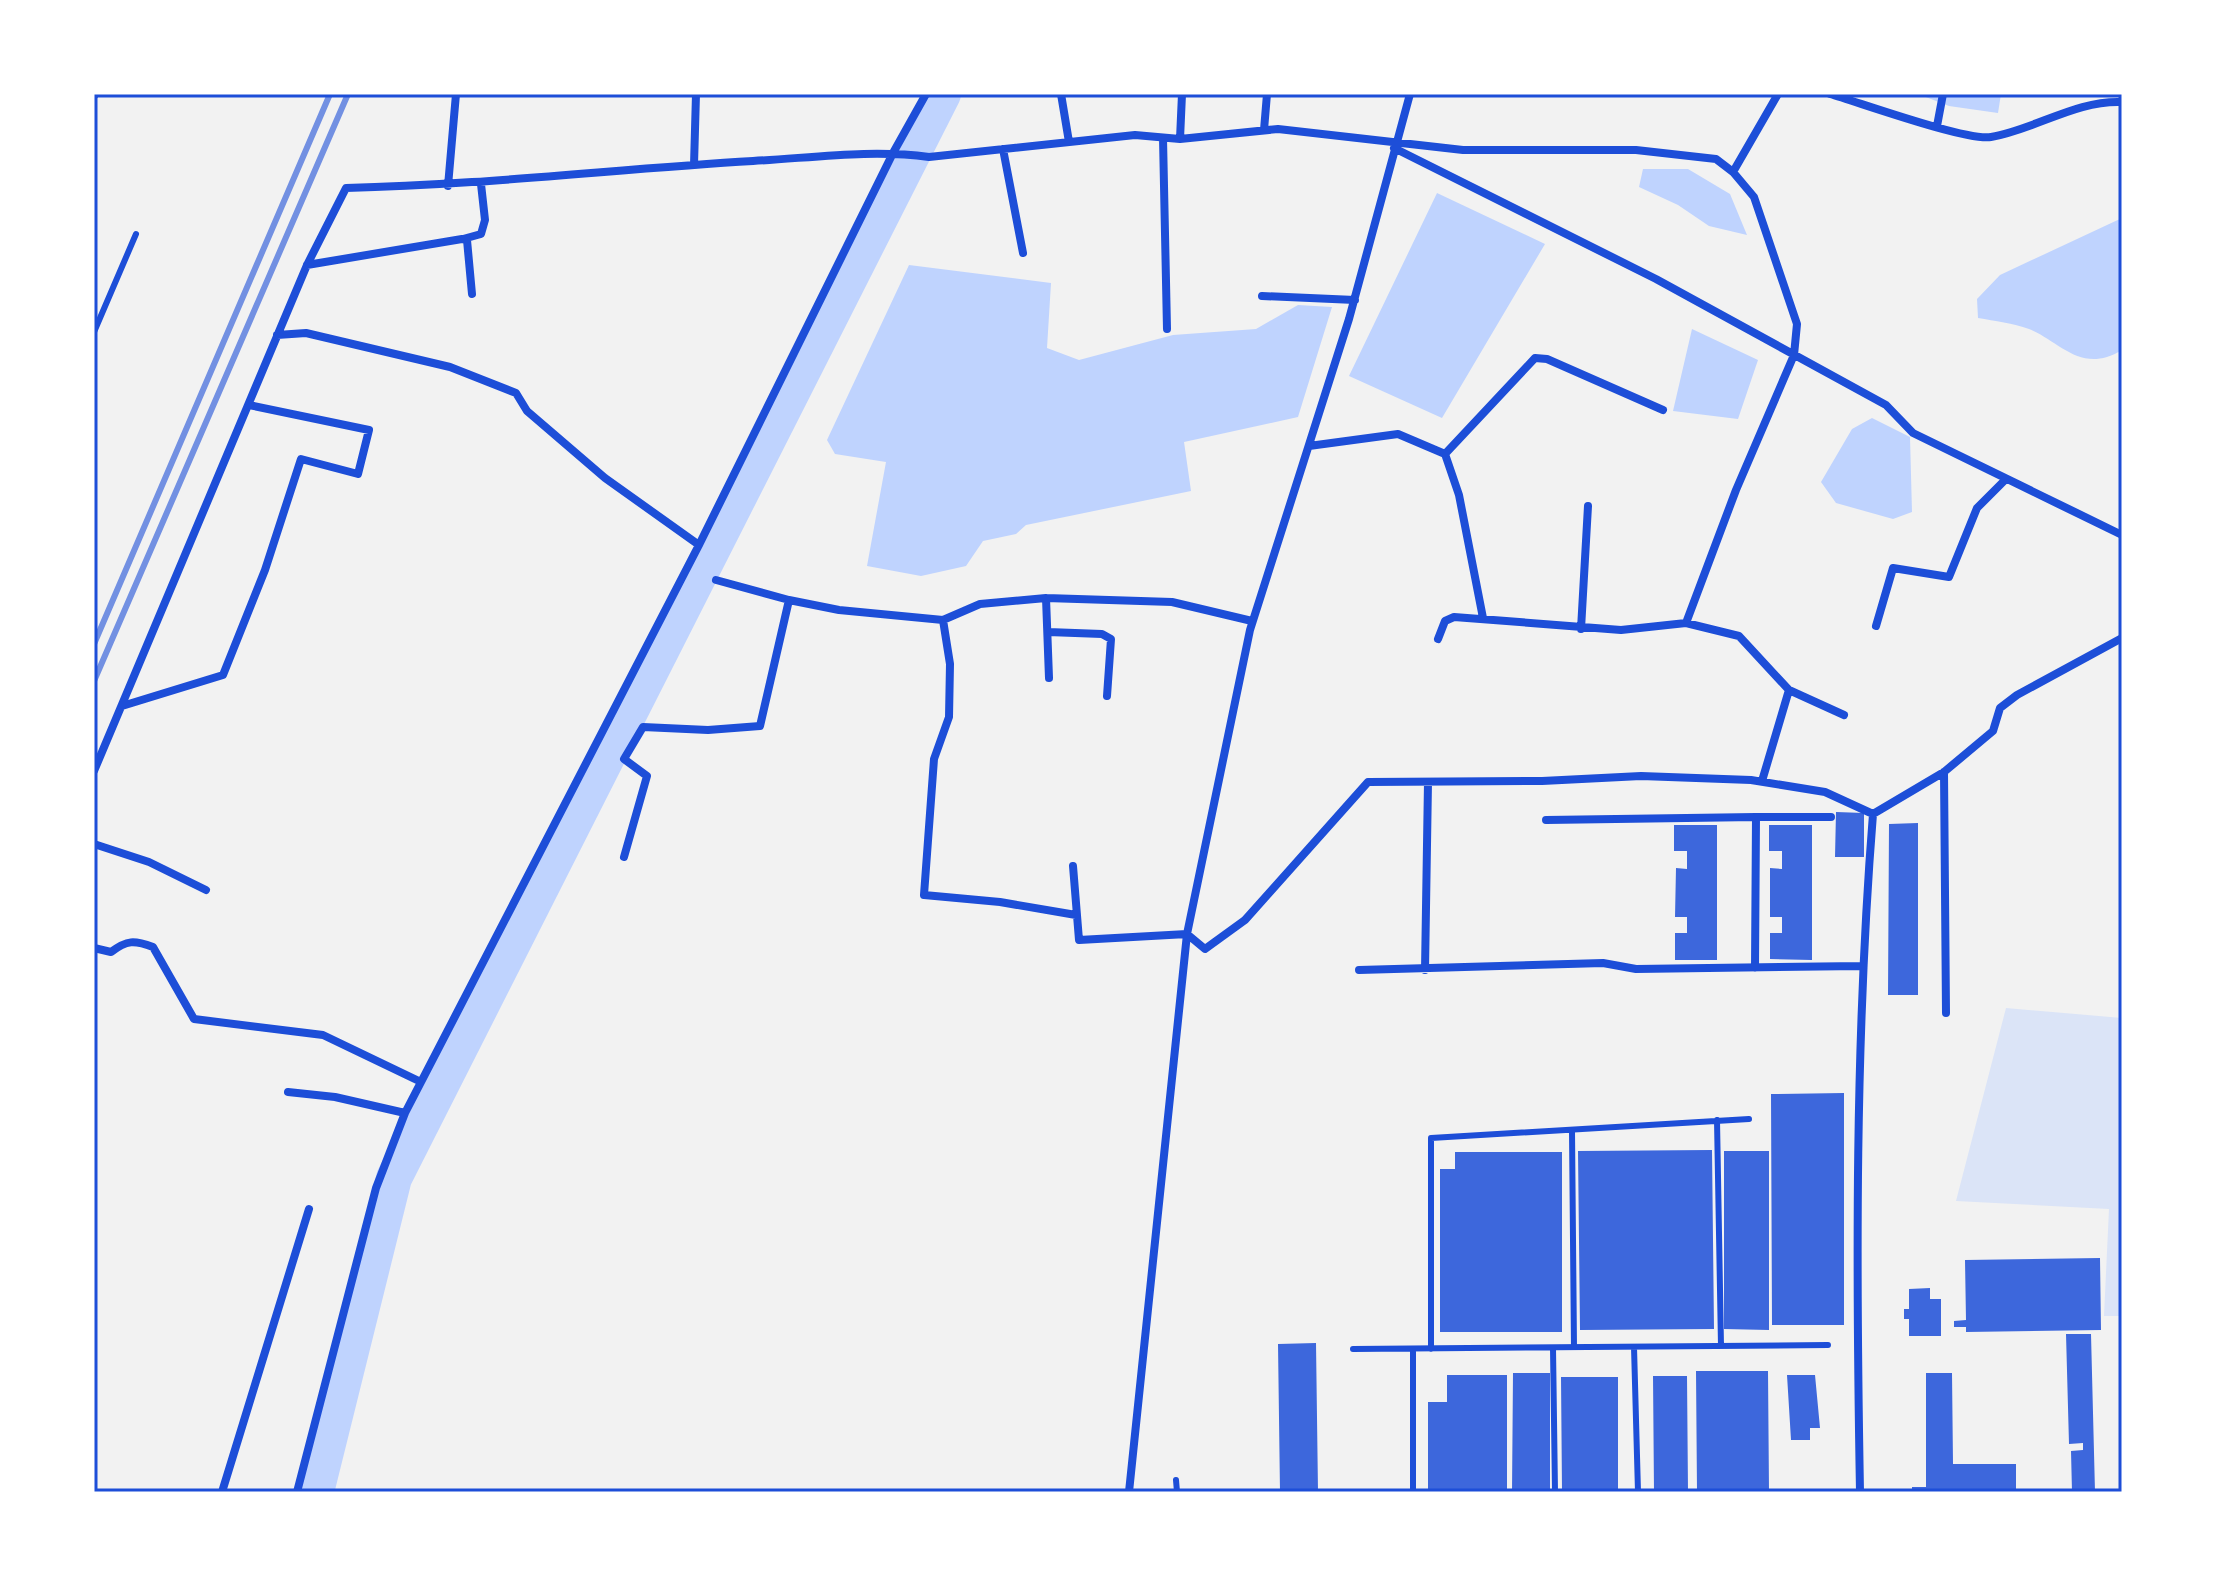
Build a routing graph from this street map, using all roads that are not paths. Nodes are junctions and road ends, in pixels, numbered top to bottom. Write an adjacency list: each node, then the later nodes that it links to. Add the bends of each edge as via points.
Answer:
1 (456, 94): 23 (street)
2 (696, 94): 20 (street)
3 (926, 94): 19 (street)
4 (1061, 94): 16 (street)
5 (1182, 94): 15 (street)
6 (1267, 94): 13 (street)
7 (1410, 94): 17 (street)
8 (1778, 94): 21 (street)
9 (1830, 94): 12 (street)
10 (1943, 94): 12 (street)
11 (2117, 99): 12 (street, via 1988,138)
12 (1937, 126)
13 (1264, 130): 15 (street); 17 (street)
14 (1163, 138): 15 (street); 16 (street, via 1135,135); 31 (street)
15 (1180, 139)
16 (1069, 142): 18 (street)
17 (1395, 145): 21 (street, via 1636,150 1716,159); 30 (street); 34 (street)
18 (1003, 149): 19 (street, via 929,157); 26 (street)
19 (896, 153): 20 (street); 42 (street)
20 (694, 165): 22 (street)
21 (1733, 172): 34 (street, via 1754,197 1797,324)
22 (481, 184): 23 (street); 25 (street, via 481,234)
23 (448, 186): 27 (street, via 346,188)
24 (136, 234): 32 (lane)
25 (462, 239): 27 (street); 28 (street, via 467,240)
26 (1023, 253)
27 (307, 265): 33 (street)
28 (472, 294)
29 (1262, 296): 30 (street)
30 (1355, 300): 37 (street)
31 (1167, 329)
32 (94, 332)
33 (277, 335): 35 (street); 42 (street, via 306,333 450,367 516,393 527,411 605,478)
34 (1794, 355): 39 (street, via 1886,405 1913,433); 49 (street)
35 (249, 405): 58 (street); 58 (street, via 369,430 358,474 301,459 223,675)
36 (1663, 410): 38 (street, via 1535,358)
37 (1309, 446): 38 (street, via 1398,434); 48 (street)
38 (1445, 454): 46 (street, via 1459,495)
39 (2006, 479): 41 (street); 50 (street, via 1977,508 1949,577 1893,568)
40 (1588, 506): 51 (street)
41 (2122, 535)
42 (699, 545): 80 (street)
43 (716, 580): 45 (street)
44 (1046, 598): 47 (street, via 980,604); 48 (street, via 1172,602); 52 (street)
45 (789, 600): 47 (street); 69 (street, via 760,726 643,727 624,759 647,776)
46 (1483, 618): 51 (street); 54 (street, via 1445,621)
47 (943, 620): 72 (street, via 950,664 949,717 934,759 924,895)
48 (1252, 621): 73 (street)
49 (1686, 623): 51 (street); 56 (street, via 1739,636)
50 (1876, 626)
51 (1581, 629)
52 (1048, 632): 55 (street); 57 (street, via 1111,639)
53 (2122, 638): 61 (street, via 2000,708 1993,731)
54 (1438, 639)
55 (1049, 678)
56 (1789, 690): 59 (street); 62 (street)
57 (1107, 696)
58 (122, 706): 60 (street)
59 (1844, 715)
60 (94, 771)
61 (1944, 772): 64 (street); 79 (street)
62 (1762, 781): 63 (street, via 1641,776); 64 (street, via 1825,792)
63 (1428, 782): 73 (street, via 1368,782 1245,920 1205,949); 78 (street)
64 (1873, 814): 75 (street)
65 (1756, 817): 66 (street); 67 (street); 76 (street)
66 (1831, 817)
67 (1546, 820)
68 (94, 844): 71 (street, via 149,862)
69 (624, 857)
70 (1073, 866): 72 (street)
71 (206, 890)
72 (1076, 915): 73 (street, via 1079,940)
73 (1187, 934): 98 (street)
74 (94, 948): 80 (street, via 111,952 124,942 138,941 153,947 194,1019 323,1035)
75 (1861, 966): 76 (street); 103 (street, via 1855,1220)
76 (1755, 968): 78 (street, via 1636,969 1603,963)
77 (1359, 970): 78 (street)
78 (1425, 970)
79 (1946, 1013)
80 (421, 1082): 82 (street)
81 (288, 1092): 82 (street)
82 (405, 1113): 97 (street, via 376,1188)
83 (1749, 1119): 84 (lane)
84 (1717, 1120): 85 (lane); 88 (lane)
85 (1572, 1131): 89 (lane); 94 (lane, via 1431,1138)
86 (309, 1209): 96 (street)
87 (1828, 1345): 88 (lane)
88 (1721, 1346): 90 (lane)
89 (1574, 1347): 90 (lane); 91 (lane)
90 (1634, 1347): 102 (lane)
91 (1553, 1348): 94 (lane); 101 (lane)
92 (1353, 1349): 93 (lane)
93 (1413, 1349): 94 (lane); 100 (lane)
94 (1431, 1349)
95 (1176, 1480): 99 (lane)
96 (222, 1492)
97 (297, 1492)
98 (1129, 1492)
99 (1177, 1492)
100 (1413, 1492)
101 (1555, 1492)
102 (1638, 1492)
103 (1860, 1492)

